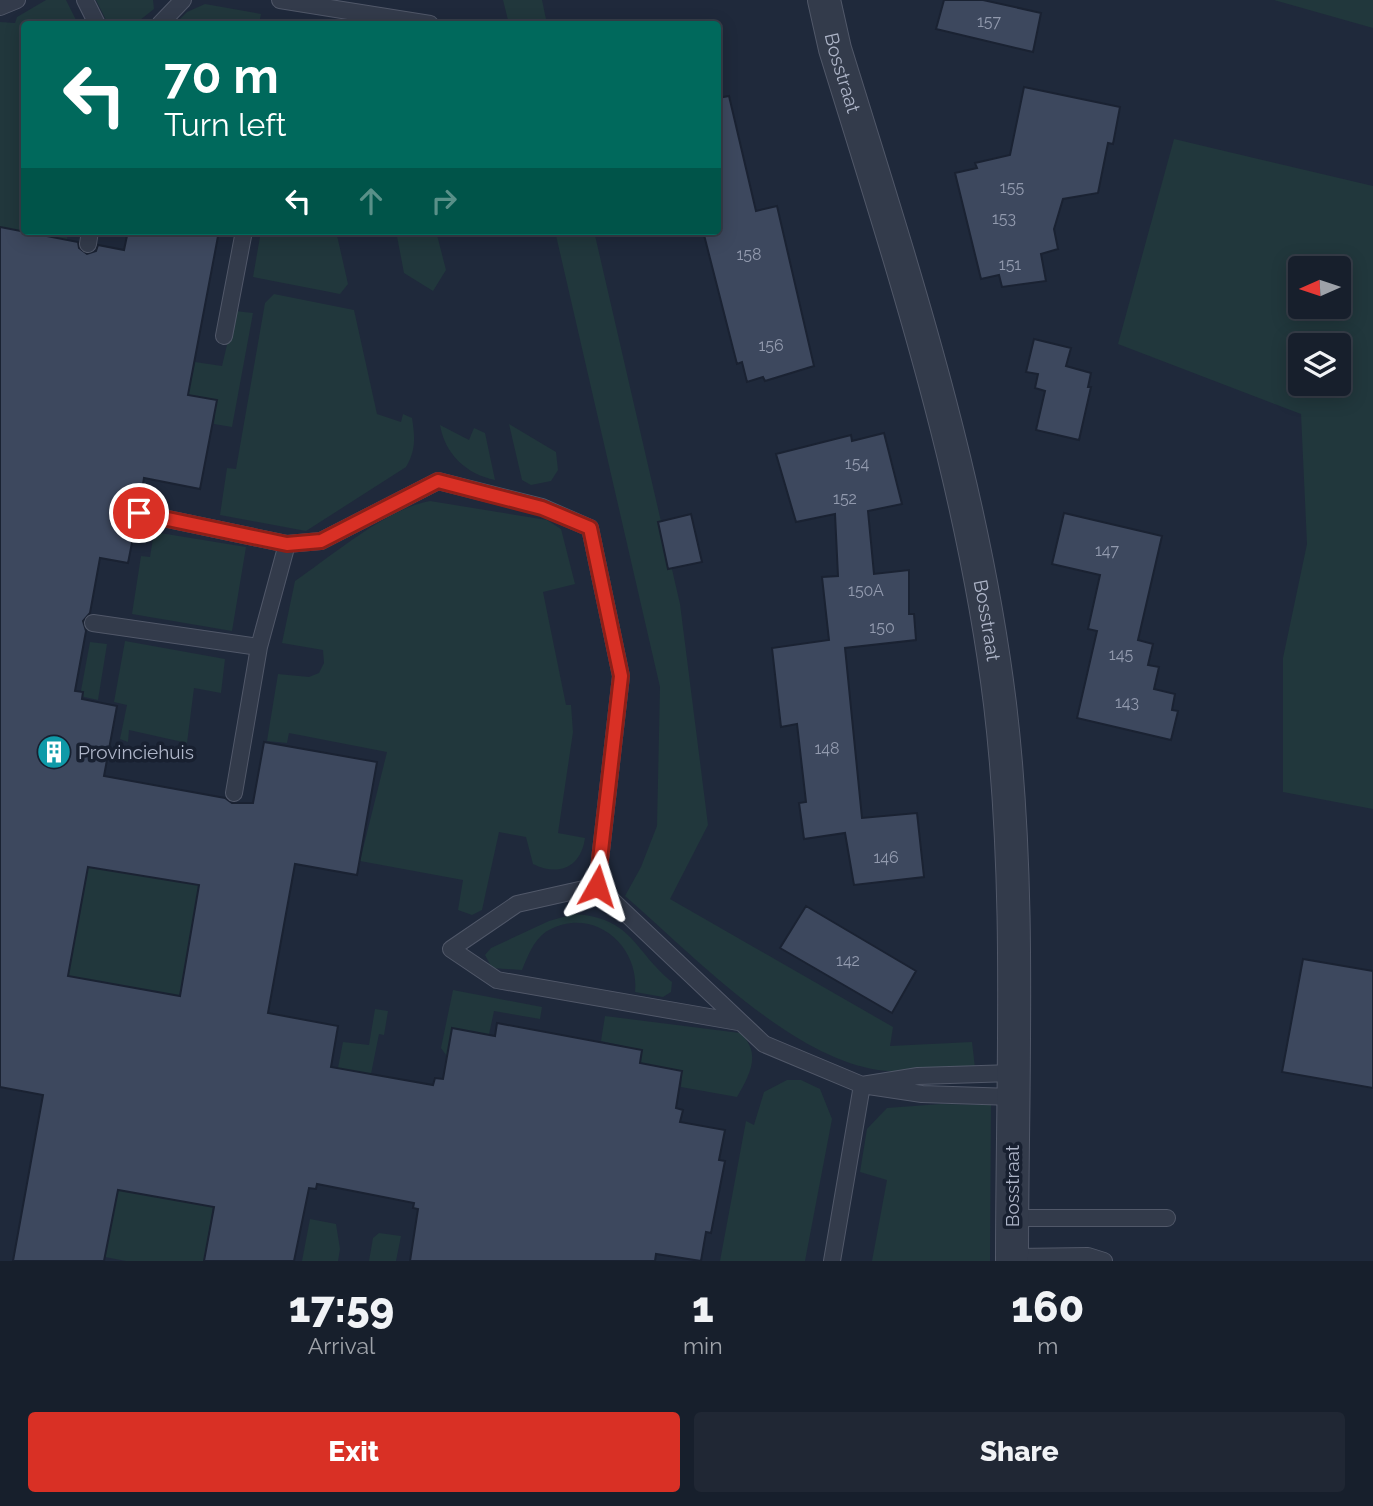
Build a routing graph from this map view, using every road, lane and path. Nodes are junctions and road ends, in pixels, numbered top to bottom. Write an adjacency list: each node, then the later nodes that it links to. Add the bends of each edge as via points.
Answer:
1 (18, 0): 6 (lane)
2 (85, 0): 7 (lane)
3 (183, 0): 8 (lane)
4 (280, 0): 9 (lane)
5 (824, 0): 20 (street, Bosstraat, via 937,382 975,541 1000,705 1013,896)
6 (0, 7)
7 (96, 21)
8 (163, 21)
9 (411, 21)
10 (243, 235): 11 (lane)
11 (224, 336)
12 (139, 513): 13 (lane)
13 (287, 544): 15 (lane); 17 (lane, via 321,541 438,481 542,508 590,528 621,676)
14 (93, 623): 15 (lane)
15 (259, 647): 16 (lane)
16 (234, 793)
17 (597, 886): 18 (lane); 18 (lane, via 517,904 451,949 497,980)
18 (739, 1022): 19 (lane, via 764,1044)
19 (862, 1085): 20 (lane, via 922,1094); 20 (lane, via 918,1076); 24 (lane)
20 (1013, 1085): 21 (street, Bosstraat)
21 (1012, 1218): 22 (lane); 23 (street, Bosstraat)
22 (1167, 1218)
23 (1012, 1259): 25 (lane, via 1088,1256)
24 (832, 1261)
25 (1104, 1261)

